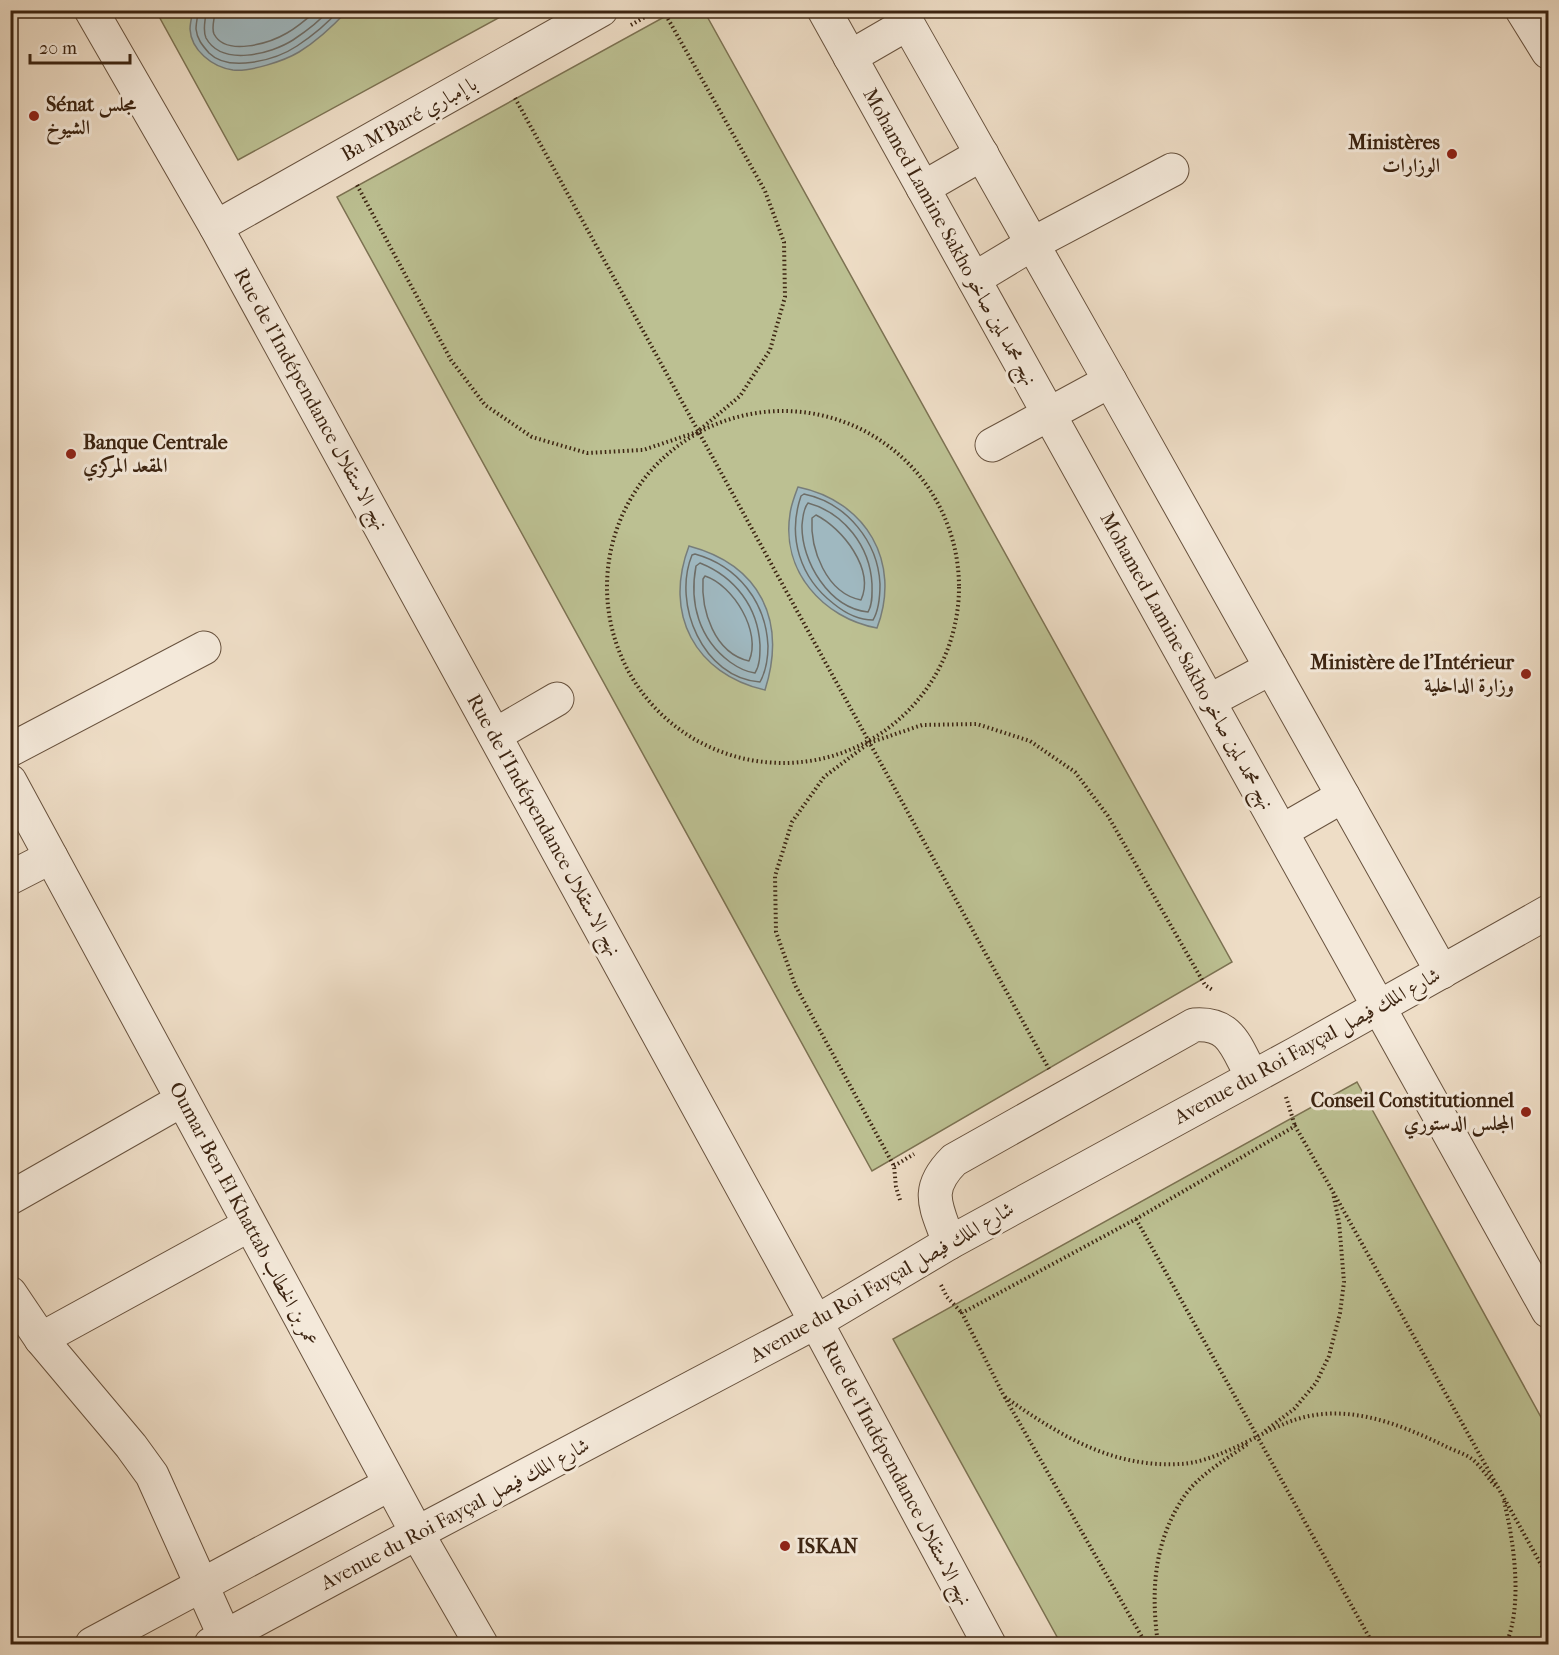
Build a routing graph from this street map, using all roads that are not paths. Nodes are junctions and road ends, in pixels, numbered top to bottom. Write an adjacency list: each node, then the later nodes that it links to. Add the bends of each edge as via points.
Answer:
1 (91, 10): 11 (street, Rue de l'Indépendance نهج الاستقلال)
2 (601, 10): 11 (street, Ba M'Baré با إمباري)
3 (824, 10): 7 (street, Mohamed Lamine Sakho نهج محمد لمين صاخو)
4 (1522, 10): 6 (street)
5 (903, 17): 7 (street); 8 (street)
6 (1548, 52)
7 (850, 57): 10 (street, Mohamed Lamine Sakho نهج محمد لمين صاخو)
8 (982, 154): 10 (street); 12 (street)
9 (1172, 170): 12 (street)
10 (923, 188): 13 (street, Mohamed Lamine Sakho نهج محمد لمين صاخو)
11 (216, 227): 21 (street, Rue de l'Indépendance نهج الاستقلال)
12 (1032, 244): 13 (street); 14 (street)
13 (974, 279): 15 (street, Mohamed Lamine Sakho نهج محمد لمين صاخو)
14 (1110, 381): 15 (street); 18 (street)
15 (1048, 414): 16 (street); 20 (street, Mohamed Lamine Sakho نهج محمد لمين صاخو)
16 (992, 444)
17 (204, 648): 22 (street)
18 (1271, 668): 20 (street); 24 (street)
19 (557, 699): 21 (street)
20 (1209, 701): 25 (street, Mohamed Lamine Sakho نهج محمد لمين صاخو)
21 (495, 735): 38 (street, Rue de l'Indépendance نهج الاستقلال)
22 (10, 750)
23 (10, 781): 26 (street, Oumar Ben El Khattab عمر بن الخطاب)
24 (1343, 796): 25 (street); 29 (street)
25 (1282, 831): 30 (street, Mohamed Lamine Sakho نهج محمد لمين صاخو)
26 (51, 857): 27 (street); 32 (street, Oumar Ben El Khattab عمر بن الخطاب)
27 (10, 879)
28 (1548, 912): 29 (street, Avenue du Roi Fayçal شارع الملك فيصل)
29 (1442, 972): 30 (street, Avenue du Roi Fayçal شارع الملك فيصل)
30 (1380, 1007): 31 (street, Avenue du Roi Fayçal شارع الملك فيصل); 37 (street, Mohamed Lamine Sakho نهج محمد لمين صاخو)
31 (1252, 1076): 35 (street, Avenue du Roi Fayçal شارع الملك فيصل); 35 (street, via 1227,1032 1217,1026 1194,1025 954,1160 935,1185 935,1203)
32 (182, 1100): 33 (street); 34 (street, Oumar Ben El Khattab عمر بن الخطاب)
33 (10, 1198)
34 (249, 1225): 39 (street); 40 (street, Oumar Ben El Khattab عمر بن الخطاب)
35 (949, 1243): 38 (street, Avenue du Roi Fayçal شارع الملك فيصل)
36 (10, 1293): 39 (street)
37 (1548, 1311)
38 (816, 1322): 41 (street, Avenue du Roi Fayçal شارع الملك فيصل); 46 (street, Rue de l'Indépendance نهج الاستقلال)
39 (41, 1339): 42 (street, via 152,1475)
40 (390, 1484): 41 (street, Oumar Ben El Khattab عمر بن الخطاب); 42 (street)
41 (417, 1533): 43 (street, Avenue du Roi Fayçal شارع الملك فيصل); 45 (street, Oumar Ben El Khattab عمر بن الخطاب)
42 (202, 1587): 43 (street); 44 (street)
43 (218, 1641)
44 (92, 1644)
45 (481, 1644)
46 (989, 1644)

